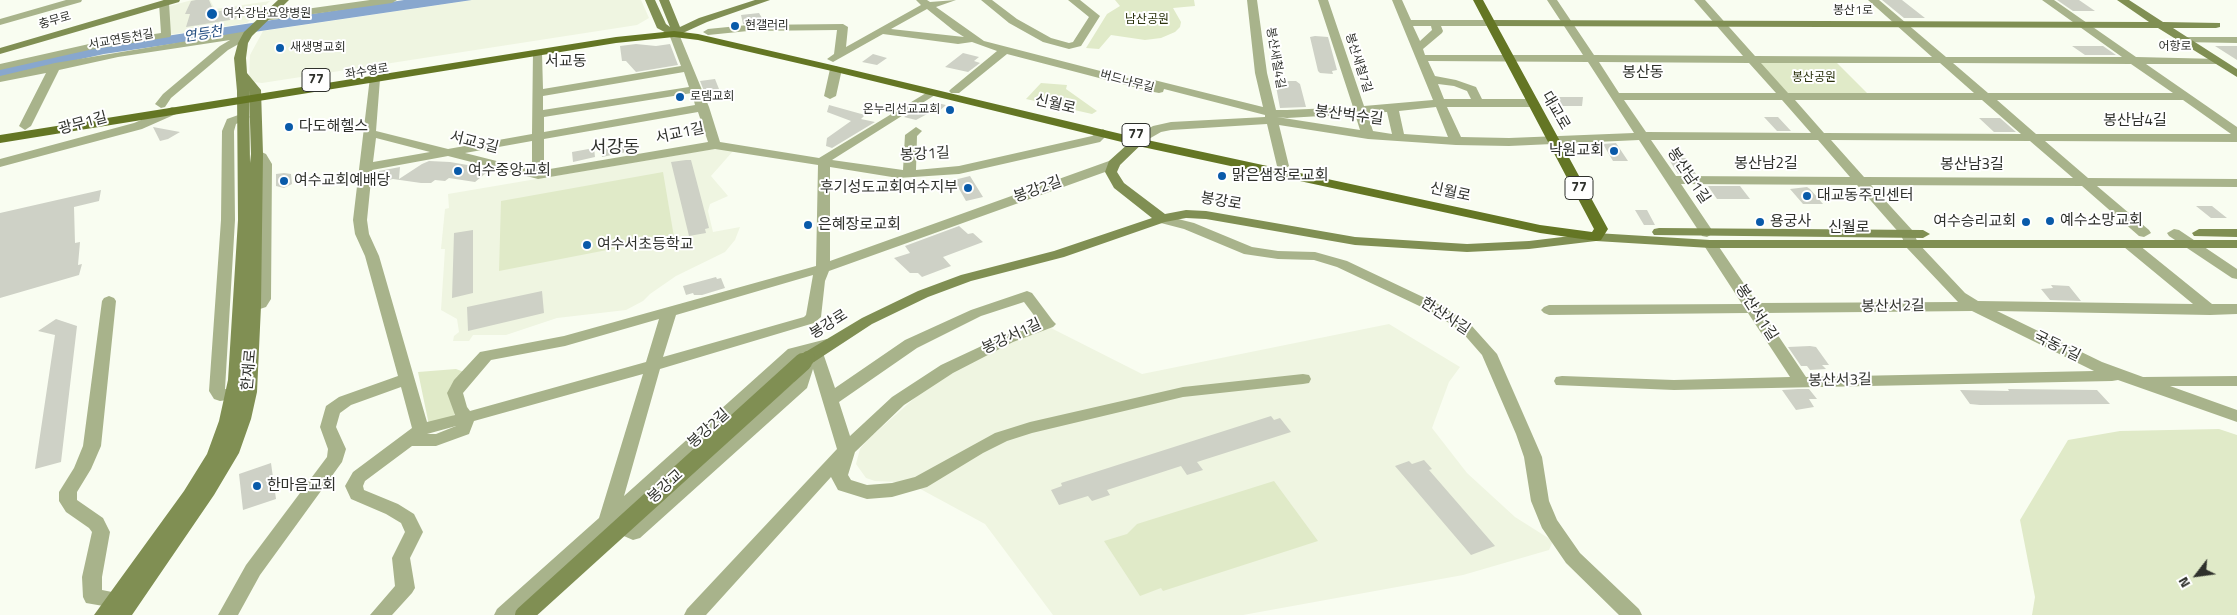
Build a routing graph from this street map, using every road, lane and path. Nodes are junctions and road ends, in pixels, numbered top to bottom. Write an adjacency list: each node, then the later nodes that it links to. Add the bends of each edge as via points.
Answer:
1 (77, 0): 25 (street)
2 (175, 0): 21 (street, 충무로)
3 (284, 0): 24 (street)
4 (389, 0): 23 (street); 24 (street)
5 (650, 0): 35 (street)
6 (664, 0): 36 (street)
7 (765, 0): 36 (street)
8 (951, 0): 22 (street)
9 (986, 0): 43 (street, via 1013,21 1048,40 1064,46)
10 (1073, 0): 43 (street, via 1095,14)
11 (1081, 0): 43 (street, via 1104,15 1085,45)
12 (1252, 0): 83 (street, 봉산새철4길, via 1261,73)
13 (1323, 0): 79 (street, 봉산새철7길)
14 (1396, 0): 26 (street)
15 (1478, 0): 28 (main road, 대교로 / 77)
16 (1552, 0): 29 (street, 봉산남1길)
17 (1699, 0): 30 (street)
18 (1873, 0): 31 (street)
19 (2047, 0): 32 (street)
20 (2122, 0): 33 (street)
21 (164, 3): 45 (street, 충무로); 56 (street, via 166,35 89,46)
22 (925, 3): 37 (street); 42 (street)
23 (386, 13)
24 (263, 18): 39 (street)
25 (0, 22)
26 (1406, 23): 27 (street); 47 (street)
27 (1435, 23): 28 (street); 47 (street, via 1438,31)
28 (1490, 23): 29 (street, 봉산1로); 48 (main road, 대교로 / 77)
29 (1568, 23): 30 (street, 봉산1로); 49 (street, 봉산남1길)
30 (1720, 24): 31 (street, 봉산1로); 50 (street)
31 (1901, 24): 32 (street, 봉산1로); 51 (street)
32 (2082, 24): 33 (street, 봉산1로); 52 (street)
33 (2160, 25): 34 (street, 봉산1로); 40 (street)
34 (2216, 25)
35 (661, 26): 36 (street); 60 (main road, 좌수영로 / 77)
36 (678, 29): 38 (main road, 신월로 / 77); 46 (main road, 좌수영로 / 77); 54 (main road, 신월로 / 77, via 698,37); 57 (street, 서교1길)
37 (881, 31): 42 (street, via 958,42); 54 (street)
38 (708, 32): 54 (main road, 신월로 / 77); 54 (street, via 748,28 843,27)
39 (248, 34): 55 (street, 서교연등천길); 72 (street, via 241,50 241,73); 76 (street, via 224,48)
40 (2184, 40): 41 (street); 53 (street)
41 (2237, 40)
42 (976, 41): 44 (street, 버드나무길)
43 (1076, 45)
44 (1005, 50): 64 (street); 83 (street, 버드나무길, via 1149,88 1154,83)
45 (0, 51)
46 (537, 52): 61 (main road, 좌수영로 / 77); 66 (street)
47 (1419, 54): 48 (street); 62 (street)
48 (1508, 59): 49 (street); 75 (main road, 대교로 / 77)
49 (1591, 59): 50 (street); 68 (street, 봉산남1길)
50 (1752, 59): 51 (street); 69 (street)
51 (1943, 60): 52 (street); 70 (street)
52 (2133, 60): 53 (street, 어항로); 71 (street)
53 (2216, 61): 58 (street)
54 (835, 62): 64 (main road, 신월로 / 77); 65 (main road, 신월로 / 77); 67 (street)
55 (55, 66): 59 (street, 서교연등천길); 84 (street)
56 (0, 67)
57 (687, 68): 63 (street, 서교1길); 66 (street)
58 (2237, 74)
59 (0, 79)
60 (346, 79): 61 (main road, 좌수영로 / 77); 72 (main road, 좌수영로 / 77)
61 (374, 79): 87 (street)
62 (1430, 79): 73 (street); 74 (street, via 1472,88)
63 (696, 89): 77 (street, 서교1길); 81 (street)
64 (955, 91): 98 (main road, 신월로 / 77)
65 (931, 93): 88 (main road, 신월로 / 77); 103 (street)
66 (538, 94): 81 (street)
67 (830, 96)
68 (1616, 96): 69 (street); 91 (street, 봉산남1길)
69 (1786, 96): 70 (street); 92 (street)
70 (1986, 97): 71 (street, 봉산남4길); 94 (street)
71 (2186, 97): 89 (street)
72 (248, 99): 76 (main road, 좌수영로 / 77); 80 (main road, 좌수영로 / 77); 148 (street, 한재로, via 245,220 234,394 218,446); 148 (street, 한재로, via 257,154 266,164 264,300 254,306 249,392 243,419 230,452 184,528)
73 (1440, 103): 74 (street); 78 (street); 100 (street)
74 (1478, 103): 75 (street)
75 (1532, 103): 99 (main road, 대교로 / 77)
76 (161, 104): 82 (main road, 좌수영로 / 77)
77 (703, 107): 93 (street); 101 (street, 서교1길)
78 (1392, 108): 79 (street); 95 (street)
79 (1359, 109): 83 (street); 90 (street, 봉산새철7길)
80 (172, 111): 82 (main road, 좌수영로 / 77); 104 (street, 광무1길, via 129,129)
81 (538, 114): 93 (street)
82 (113, 116): 84 (main road, 좌수영로 / 77); 97 (main road, 좌수영로 / 77)
83 (1273, 117): 90 (street, 봉산벅수길); 98 (street, 봉산벅수길, via 1171,126 1157,129); 106 (street, 봉산새철4길)
84 (25, 126): 85 (main road, 좌수영로 / 77)
85 (0, 130)
86 (916, 131): 108 (street, via 911,135)
87 (370, 133): 102 (street, 서교3길); 107 (street)
88 (1103, 133): 98 (main road, 신월로 / 77); 108 (street, 봉강1길, via 1096,139 995,162 952,171)
89 (2237, 133)
90 (1368, 135): 95 (street, 봉산벅수길)
91 (1642, 136): 92 (street, 봉산남2길); 99 (street); 110 (street, 봉산남1길)
92 (1821, 136): 94 (street, 봉산남3길); 111 (street)
93 (538, 137): 102 (street); 109 (street)
94 (2032, 137): 96 (street, 봉산남4길); 112 (street)
95 (1399, 138): 100 (street, 봉산벅수길)
96 (2237, 138)
97 (0, 139)
98 (1141, 139): 105 (street); 106 (main road, 신월로 / 77); 115 (main road, 신월로 / 77, via 1540,228)
99 (1553, 140): 100 (street, 봉산벅수길); 115 (main road, 대교로 / 77)
100 (1456, 141)
101 (715, 145): 103 (street, 봉강1길); 109 (street, 서교1길)
102 (447, 153): 107 (street); 109 (street, 서교3길)
103 (824, 161): 108 (street, 봉강1길); 124 (street)
104 (0, 163)
105 (1114, 164): 114 (street, via 1111,172 1116,182); 124 (street, 봉강2길)
106 (1283, 166): 115 (main road, 신월로 / 77)
107 (366, 167): 136 (street, via 361,201 362,234 372,256)
108 (909, 174)
109 (538, 176)
110 (1671, 180): 111 (street, 봉산남2길); 119 (street, 봉산남1길)
111 (1861, 181): 112 (street, 봉산남3길); 120 (street)
112 (2084, 182): 113 (street); 116 (street)
113 (2237, 182)
114 (1162, 219): 115 (street, 봉강로, via 1198,214 1318,236 1431,246 1499,247); 133 (street, 봉강로, via 1076,249 966,278 923,294 875,316); 155 (street, 한산사길, via 1189,226 1249,251 1315,256 1342,264 1437,309 1466,328 1489,354 1524,434 1533,457 1540,501 1549,523 1584,570)
115 (1598, 233): 119 (street, 신월로)
116 (2144, 233): 117 (street, 신월로); 120 (street, 신월로)
117 (2174, 233): 118 (street, 신월로); 122 (street)
118 (2237, 233)
119 (1708, 238): 120 (street, 신월로); 130 (street, 봉산서1길)
120 (1910, 239): 121 (street, 신월로); 127 (street, 국동1길, via 1960,296)
121 (2130, 244): 122 (street, 신월로); 131 (street)
122 (2187, 244): 123 (street, 신월로); 125 (street)
123 (2237, 244)
124 (822, 268): 132 (street, 봉강2길); 134 (street, via 813,316 809,320)
125 (2237, 275)
126 (108, 301): 148 (street, via 92,446 68,492 68,501 96,522 102,532 92,577 93,597)
127 (1975, 306): 130 (street, 봉산서2길); 131 (street, 봉산서2길); 135 (street, 국동1길)
128 (2237, 309): 131 (street, 봉산서2길)
129 (1549, 310): 130 (street, 봉산서2길)
130 (1753, 310): 140 (street, 봉산서1길)
131 (2210, 310)
132 (669, 311): 134 (street); 144 (street, 봉강2길, via 565,341 486,356 455,393)
133 (817, 352): 142 (street); 147 (street, 봉강2길, via 794,353); 147 (street, via 801,384 633,533); 153 (street, 봉강교, bridge)
134 (652, 365): 144 (street); 147 (street)
135 (2119, 375): 140 (street, 봉산서3길); 141 (street, 국동1길)
136 (407, 379): 145 (street); 150 (street, via 345,401 332,410 328,427 336,458 254,570)
137 (1303, 379): 146 (street, via 1183,392 1030,428 1001,437 921,482 892,490 867,492 844,485 839,475)
138 (1562, 381): 140 (street, 봉산서3길, via 1674,385)
139 (2237, 381): 141 (street)
140 (1801, 382)
141 (2137, 382): 143 (street, 국동1길)
142 (830, 400): 146 (street); 146 (street, 봉강서1길, via 894,354 976,313 1027,296 1048,324 977,353 924,382 871,425)
143 (2237, 416)
144 (466, 419): 145 (street, via 463,430 449,437 416,441)
145 (416, 434): 151 (street, via 359,477 354,486 361,497 392,509 408,519 414,528 401,558 404,588)
146 (846, 452): 154 (street, 봉강서1길)
147 (607, 520): 152 (street, 봉강2길)
148 (118, 608): 149 (street, 한재로)
149 (104, 615)
150 (228, 615)
151 (380, 615)
152 (504, 615)
153 (524, 615)
154 (694, 615)
155 (1632, 615)

